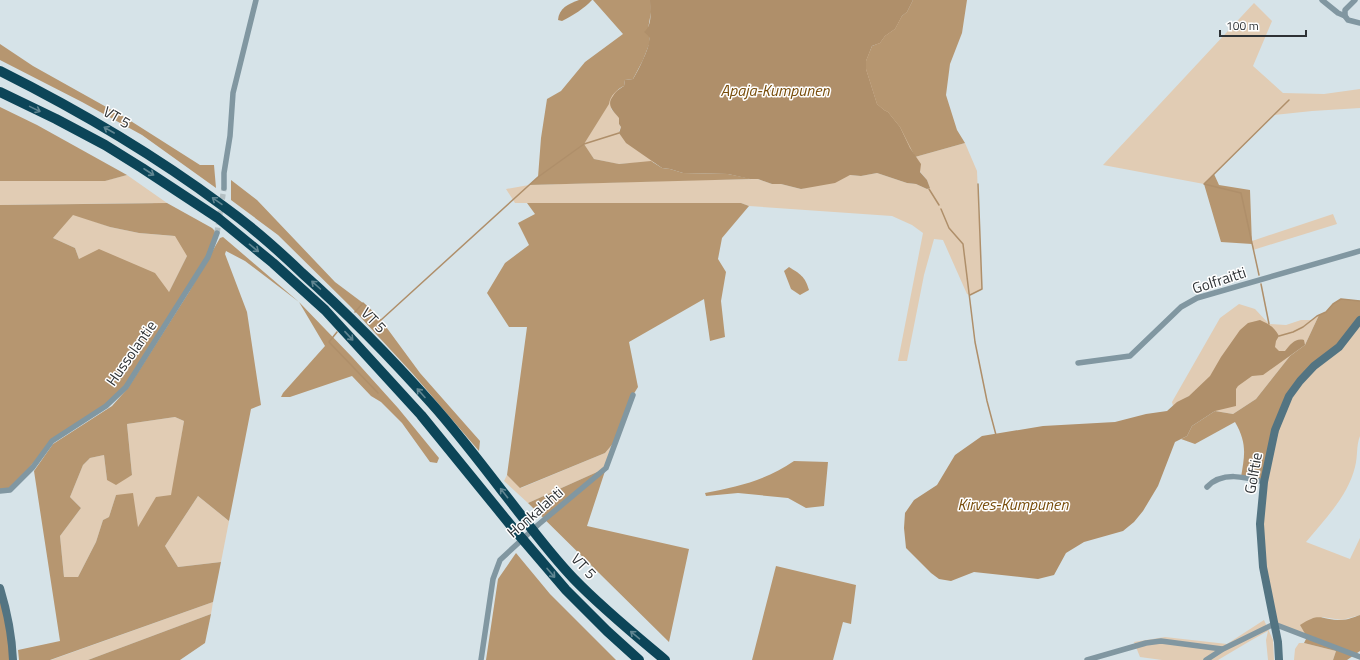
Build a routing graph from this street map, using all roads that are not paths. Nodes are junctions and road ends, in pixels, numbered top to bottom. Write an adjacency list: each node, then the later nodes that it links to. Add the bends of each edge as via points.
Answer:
1 (256, 0): 8 (street, via 232,92)
2 (1322, 0): 4 (street)
3 (1355, 0): 4 (street, via 1345,10)
4 (1345, 16): 5 (street, via 1348,20)
5 (1360, 23)
6 (0, 71): 24 (highway, VT 5, one-way to 6, via 574,579 433,405 345,311 277,249 174,170 72,108)
7 (0, 92): 23 (highway, VT 5, one-way to 23, via 105,145 142,168 218,218 273,263 325,310 422,415 566,590)
8 (224, 188)
9 (217, 233): 16 (street, Hussolantie, via 208,257 126,387 106,406 52,441 33,467 10,490)
10 (1360, 251): 12 (street, Golfraitti, via 1197,298 1181,307 1130,356)
11 (1360, 320): 14 (street, Golftie, via 1339,347 1314,366 1289,396 1275,430)
12 (1078, 363)
13 (633, 395): 22 (street, Honkalahti, via 606,468 500,560 493,579)
14 (1264, 482): 15 (street, via 1241,476 1223,477); 18 (street, Golftie, via 1260,524 1263,567)
15 (1207, 487)
16 (0, 491)
17 (0, 588): 21 (street, via 13,642)
18 (1274, 624): 19 (street); 20 (street); 27 (street, Golftie)
19 (1223, 649): 25 (street, via 1161,641); 26 (street)
20 (1360, 657)
21 (13, 660)
22 (481, 660)
23 (639, 660)
24 (665, 660)
25 (1087, 660)
26 (1206, 660)
27 (1279, 660)

